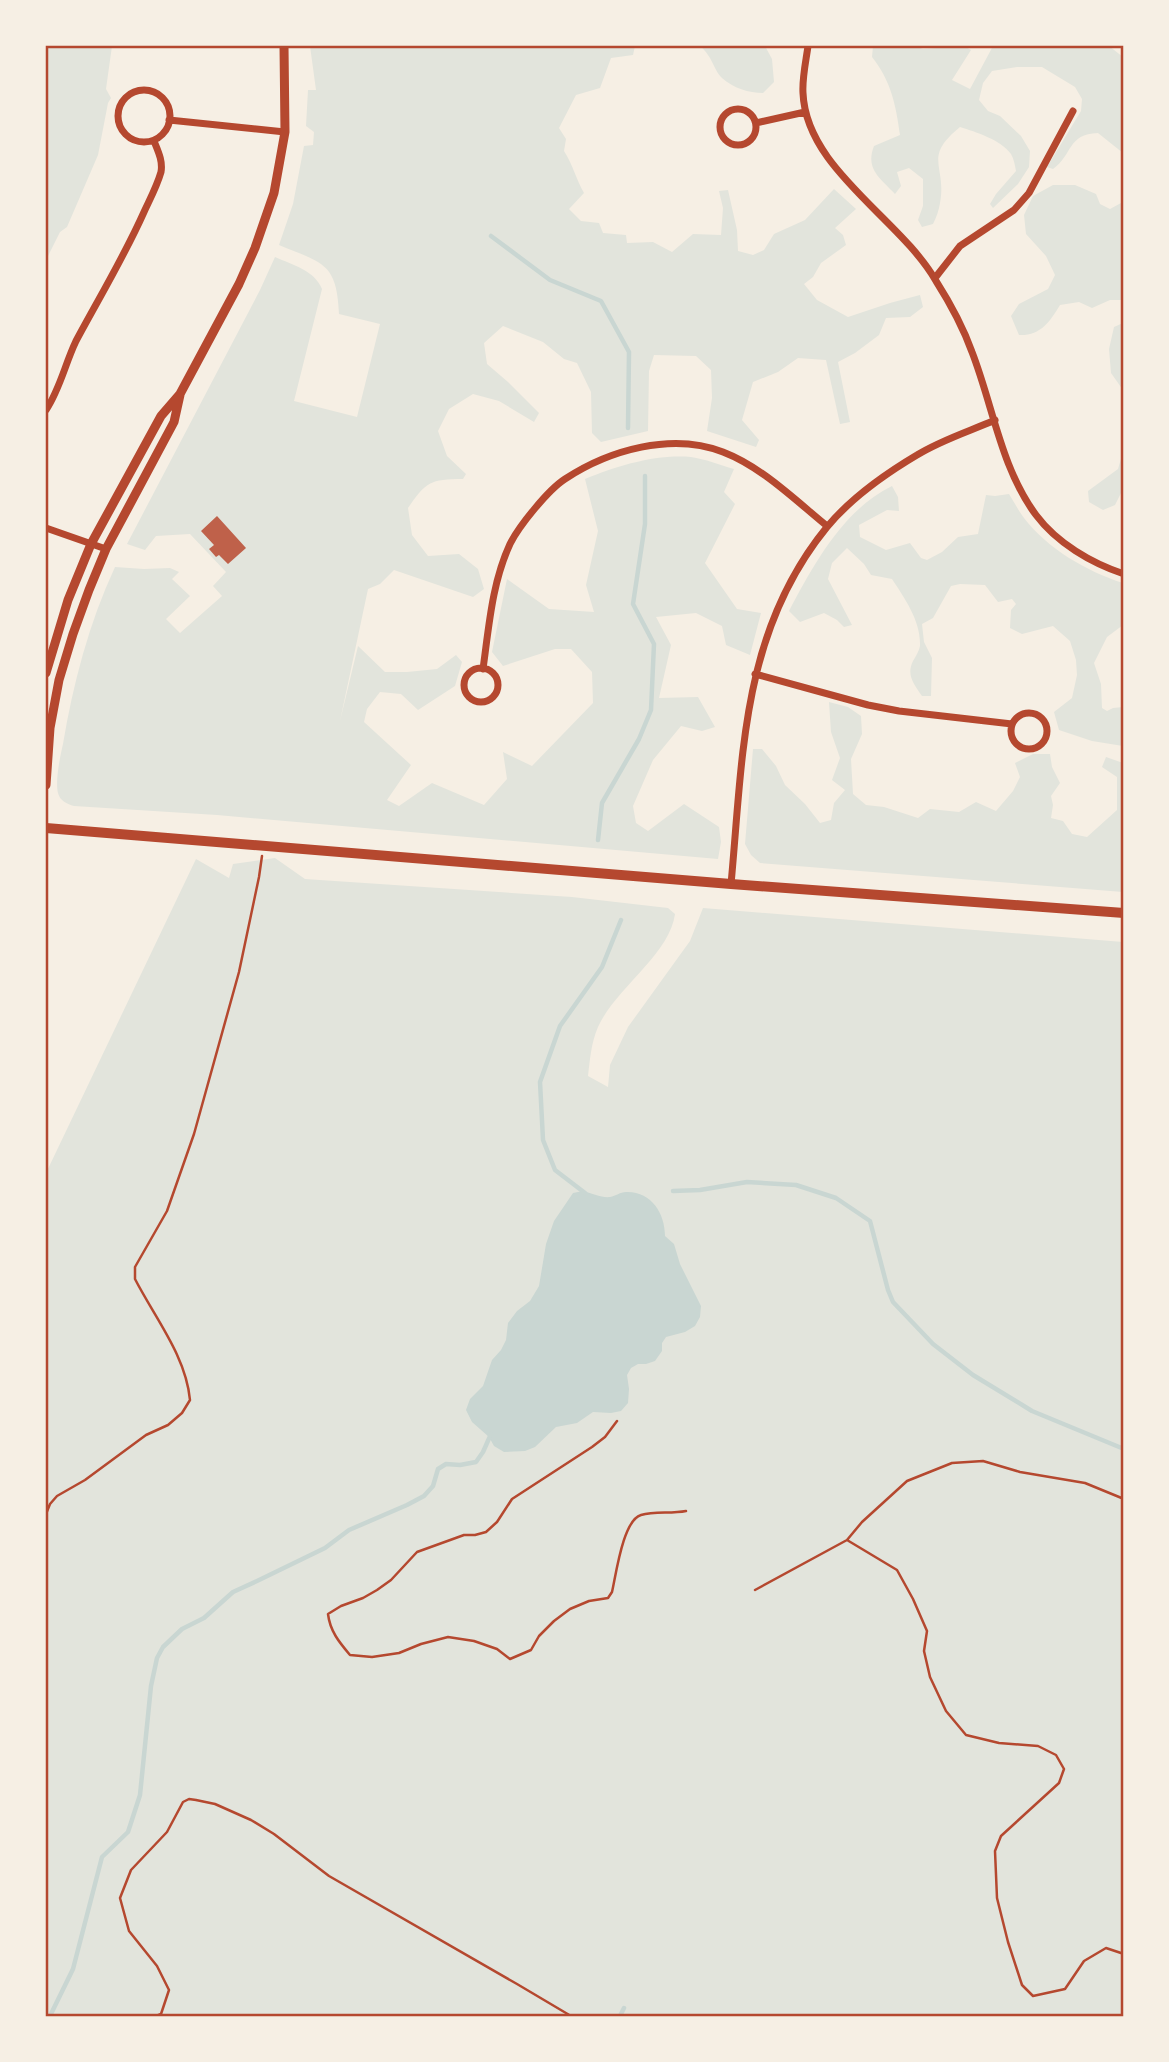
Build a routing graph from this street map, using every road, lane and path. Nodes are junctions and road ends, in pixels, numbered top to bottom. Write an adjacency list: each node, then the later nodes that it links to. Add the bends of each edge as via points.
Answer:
1 (284, 46): 7 (street)
2 (808, 46): 4 (street, via 803,93)
3 (1073, 111): 9 (street, via 1029,193 1014,210 960,246)
4 (806, 112): 6 (street); 9 (street, via 833,164 892,224)
5 (169, 120): 7 (street); 8 (street, via 167,129); 8 (street, via 167,104 155,93 139,91 124,99 118,114 122,131 136,142)
6 (757, 123): 6 (street, via 746,112 735,110 725,115 720,131 726,141 743,144 753,137)
7 (285, 132): 10 (street, via 274,193 255,248)
8 (154, 141): 11 (street, via 162,168 157,183 67,359 56,395)
9 (935, 278): 12 (street, via 973,353)
10 (180, 394): 15 (street, via 161,416); 16 (street, via 174,422)
11 (46, 410)
12 (995, 421): 13 (street, via 920,453 867,489); 17 (street, via 1010,467 1038,517 1078,552)
13 (827, 526): 18 (street, via 749,464 722,451 676,444 640,447 587,466 562,480 512,540 494,591); 20 (street, via 788,586 767,632)
14 (46, 528): 15 (street)
15 (91, 544): 16 (street); 19 (street)
16 (106, 549): 22 (street, via 59,680)
17 (1124, 574)
18 (483, 669): 18 (street, via 469,674 465,683 469,696 481,702 493,697 498,684 495,676)
19 (46, 673)
20 (755, 674): 21 (street, via 899,711); 25 (street, via 746,717)
21 (1012, 724): 21 (street, via 1011,736 1019,746 1031,749 1046,738 1045,721 1036,714 1019,715)
22 (46, 785)
23 (46, 828): 24 (main road)
24 (262, 846): 25 (main road); 30 (path, via 260,877 239,972 194,1134 167,1211 135,1268 135,1279 180,1362 190,1400 168,1425 57,1496)
25 (731, 884): 26 (main road)
26 (1124, 913)
27 (617, 1421): 29 (path, via 592,1447 512,1499 486,1532 417,1552 377,1590 328,1614 340,1643 350,1655 372,1657 448,1637 497,1649 510,1659 531,1650 554,1620 570,1609 608,1598 623,1542 636,1517)
28 (1124, 1499): 31 (path, via 1085,1483 983,1461 952,1463 907,1481)
29 (686, 1511)
30 (46, 1514)
31 (847, 1540): 32 (path); 33 (path, via 897,1570 927,1631 924,1651 930,1677 946,1711 966,1735 1038,1746 1056,1755 1064,1769 1059,1783 1001,1836 995,1851 997,1898 1022,1985 1033,1997 1065,1989 1084,1961 1106,1948)
32 (755, 1590)
33 (1124, 1954)
34 (156, 2017): 35 (path, via 169,1990 157,1966 129,1931 120,1898 131,1870 167,1832 189,1799 215,1804 251,1820 329,1877)
35 (570, 2017)

